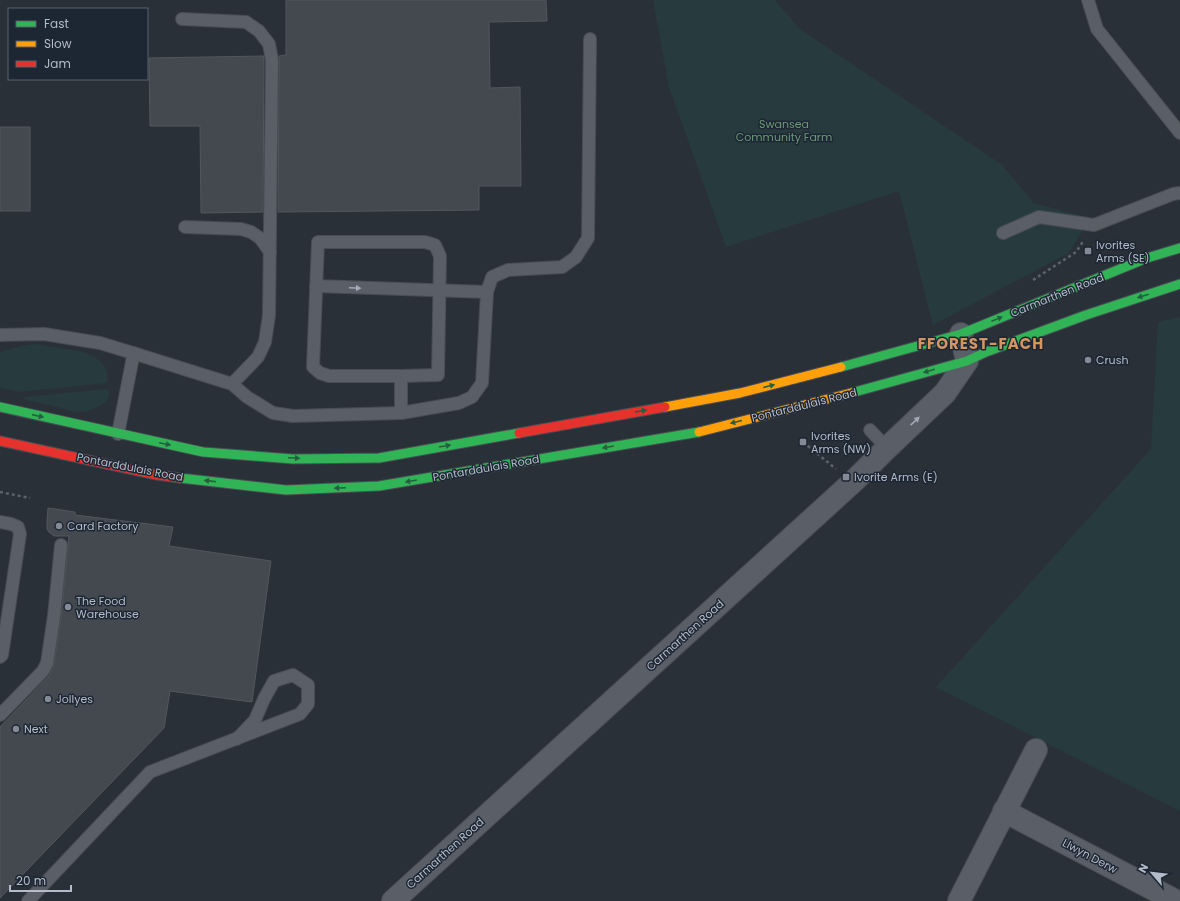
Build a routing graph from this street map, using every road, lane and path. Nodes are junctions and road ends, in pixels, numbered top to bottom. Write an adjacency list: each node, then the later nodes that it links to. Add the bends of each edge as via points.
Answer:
1 (1088, 0): 4 (lane, via 1097,29)
2 (182, 19): 9 (lane, via 246,22 259,31 269,44 272,60)
3 (590, 39): 13 (lane, via 588,238 576,257 562,267 508,270 492,277)
4 (1180, 133)
5 (1180, 193): 7 (lane, via 1094,225 1039,217)
6 (185, 226): 9 (lane, via 241,229 252,232)
7 (1003, 233)
8 (1180, 248): 14 (main road, Carmarthen Road, one-way to 8, via 1147,258)
9 (270, 252): 19 (lane, via 269,315 265,342 258,357)
10 (1180, 284): 17 (main road, one-way to 17, via 1086,315)
11 (316, 286): 12 (lane, one-way to 12); 12 (lane, via 318,242 425,242 435,244 440,256); 18 (lane, via 313,367 329,376)
12 (439, 291): 13 (lane); 18 (lane, via 438,375)
13 (486, 292): 21 (lane, via 482,383 472,397 459,403)
14 (961, 334): 17 (street); 23 (main road, one-way to 14, via 203,452 293,459 379,458 740,393)
15 (0, 335): 16 (lane, via 44,334 100,343)
16 (133, 353): 19 (lane); 23 (lane)
17 (967, 361): 24 (main road, Pontarddulais Road, one-way to 24, via 690,434 379,486 286,490 157,475); 26 (street, Carmarthen Road, one-way to 17, via 945,393)
18 (401, 376): 21 (lane)
19 (232, 384): 21 (lane, via 273,413 293,416)
20 (0, 407): 23 (main road, one-way to 23)
21 (401, 413)
22 (870, 430): 26 (lane)
23 (118, 434)
24 (0, 441)
25 (803, 442): 27 (path)
26 (887, 448): 38 (street, Carmarthen Road)
27 (841, 473)
28 (0, 492): 29 (path)
29 (30, 498)
30 (0, 522): 32 (lane, via 18,527 20,534)
31 (61, 545): 33 (lane, via 47,663 43,671)
32 (0, 657)
33 (0, 715)
34 (237, 739): 34 (lane, via 300,714 308,704 308,685 293,675 274,681 254,720); 37 (lane, via 150,772)
35 (1036, 750): 36 (street)
36 (1004, 811): 39 (street); 40 (street, Llwyn Derw)
37 (28, 901)
38 (393, 901)
39 (959, 901)
40 (1176, 901)

